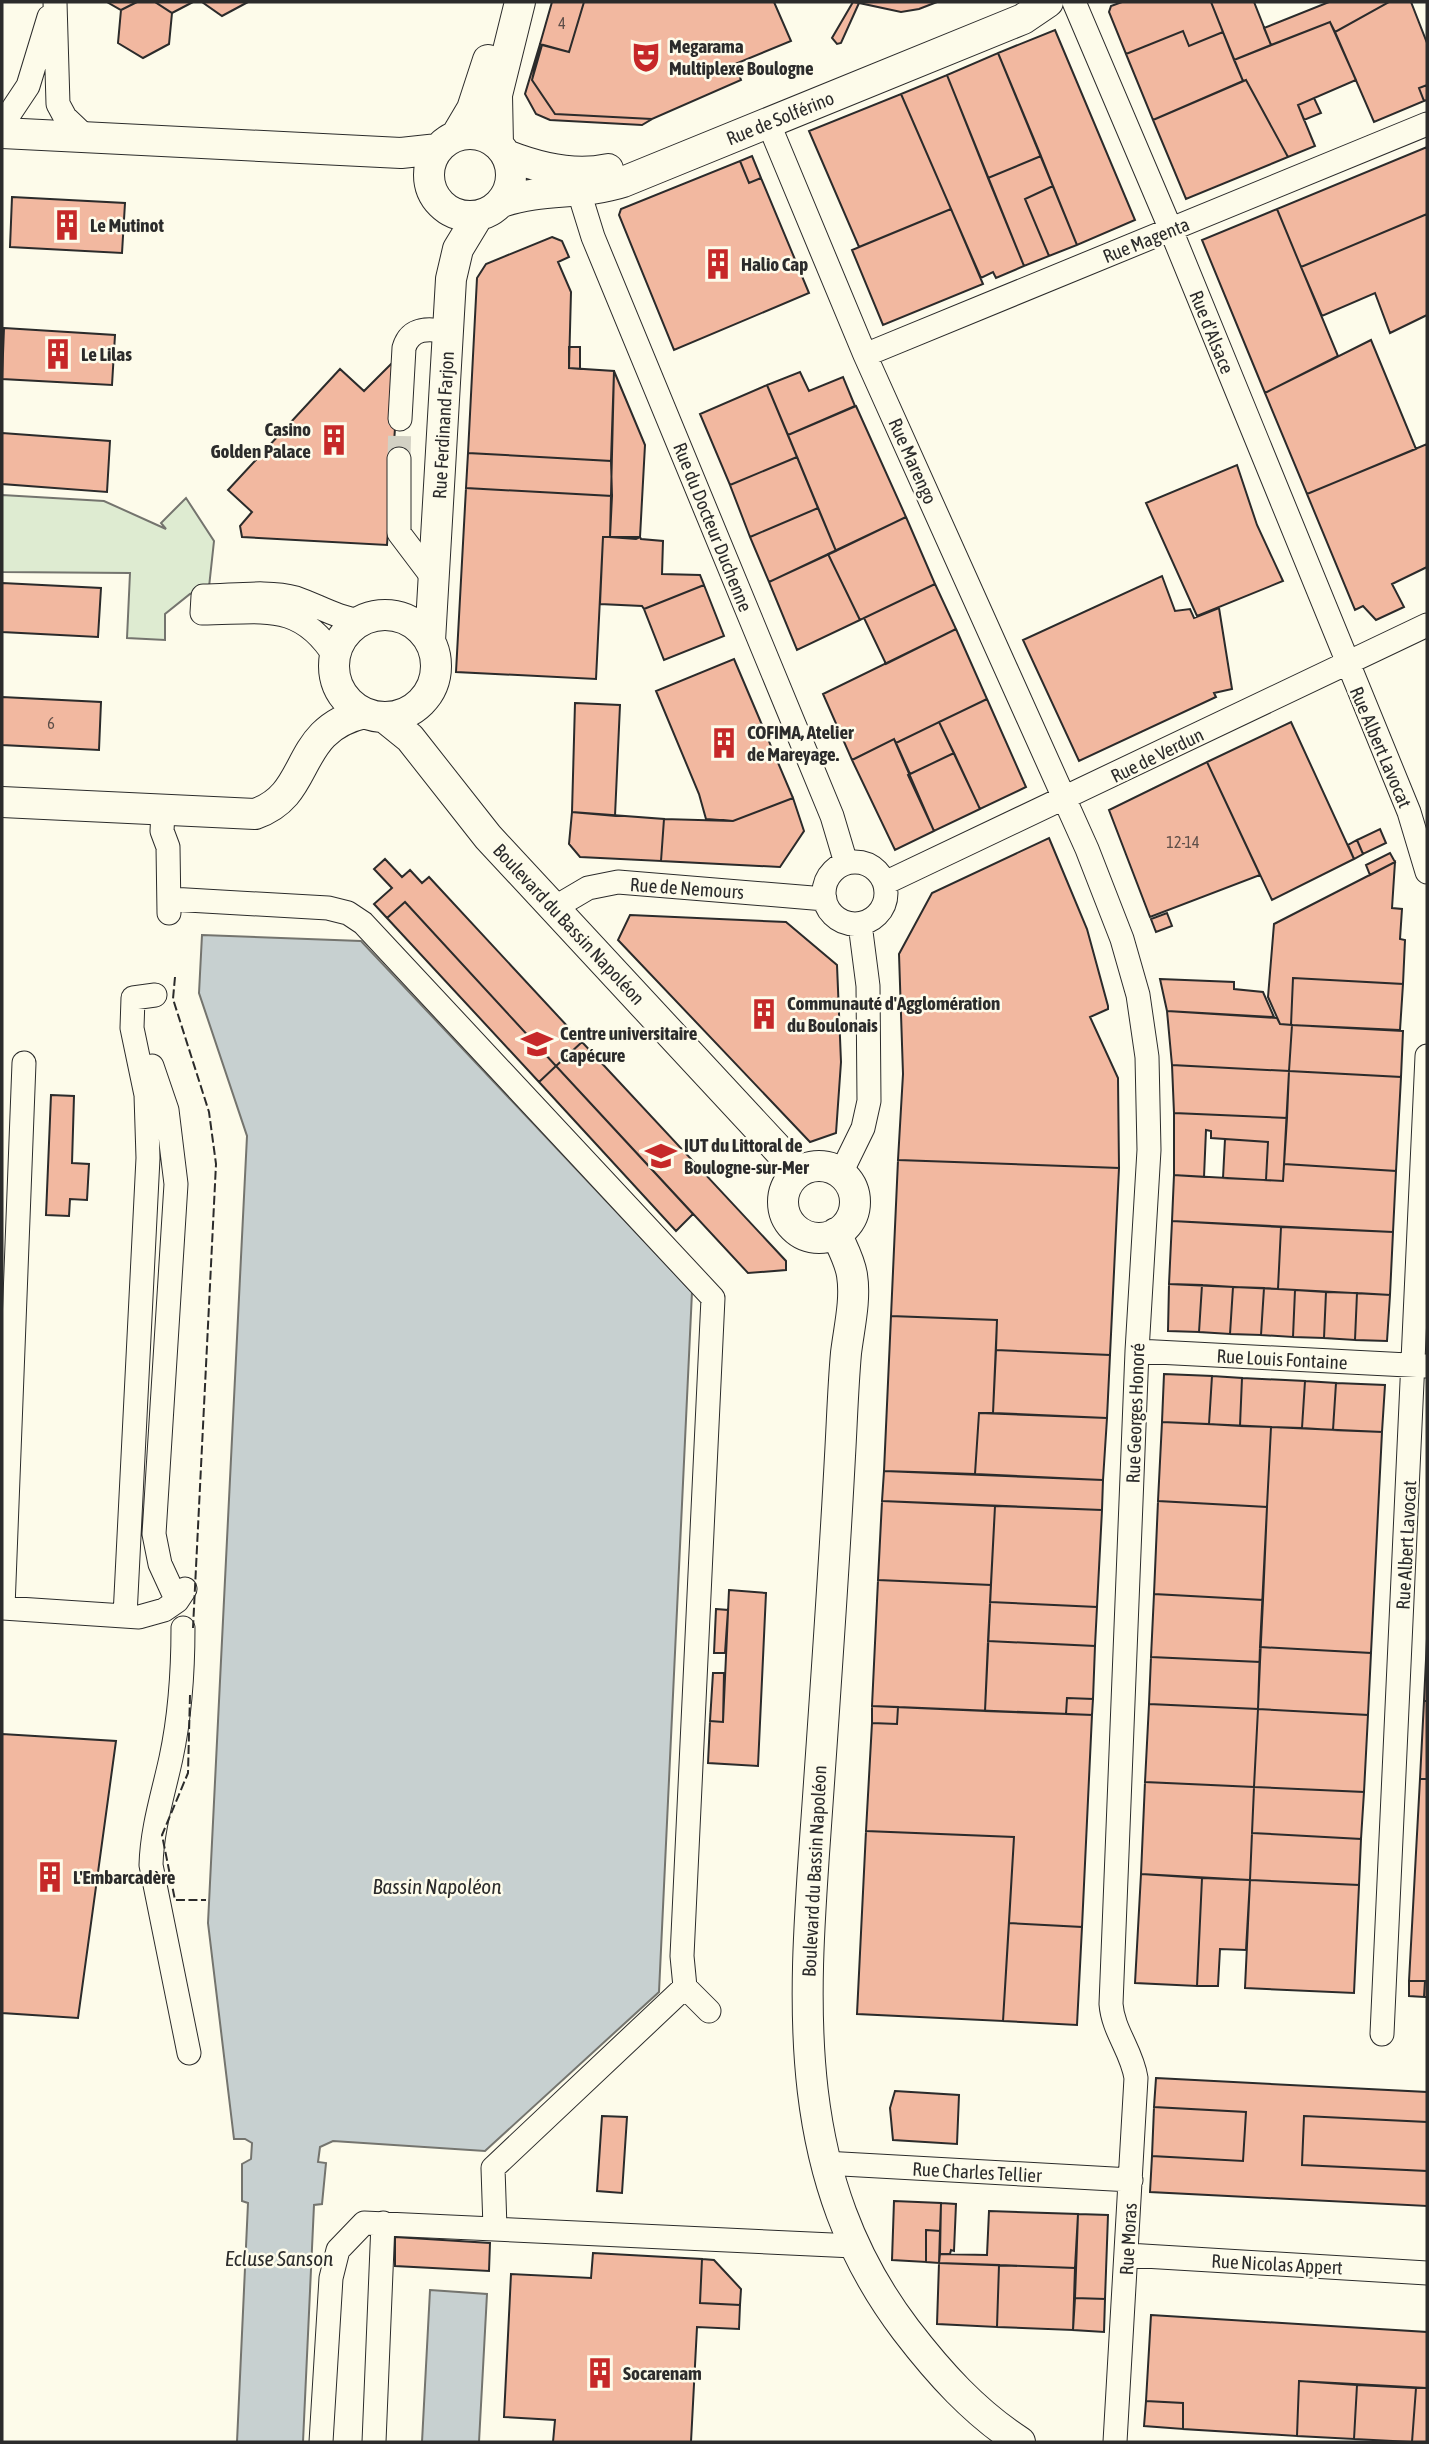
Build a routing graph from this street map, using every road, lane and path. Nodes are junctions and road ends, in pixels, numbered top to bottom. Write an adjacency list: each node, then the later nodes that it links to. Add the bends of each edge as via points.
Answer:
1 (54, 2): 9 (street, via 32,77); 11 (street, via 57,98 65,117)
2 (505, 2): 12 (main road, via 479,91)
3 (520, 2): 13 (main road, via 497,95)
4 (1007, 2): 13 (main road, Rue de Solférino, via 979,20 742,120 608,169 575,172 544,167)
5 (1048, 2): 7 (main road, Rue de Solférino, via 1023,19)
6 (1074, 2): 16 (street, Rue d'Alsace)
7 (768, 122): 14 (main road, Rue de Solférino, via 623,182); 18 (street, Rue Marengo)
8 (1427, 124): 16 (street, Rue Magenta)
9 (2, 125)
10 (2, 133): 11 (main road)
11 (87, 138): 12 (main road, via 401,153)
12 (447, 143): 13 (main road, via 475,134); 15 (main road, via 429,173 435,197 454,213)
13 (502, 150): 15 (main road, via 511,179)
14 (579, 192): 15 (main road, Rue de Solférino, via 542,192); 33 (street, Rue du Docteur Duchenne, via 593,237 832,816)
15 (490, 209): 17 (main road, Rue Ferdinand Farjon, via 456,258)
16 (1171, 230): 18 (street, Rue Magenta); 26 (street, Rue d'Alsace)
17 (447, 332): 19 (street, via 431,328 411,335 405,343); 21 (main road, Rue Ferdinand Farjon)
18 (865, 355): 30 (street, Rue Marengo)
19 (400, 419)
20 (399, 458): 21 (street, via 399,533)
21 (433, 578): 24 (main road, Rue Ferdinand Farjon)
22 (362, 621): 24 (main road, via 378,616 400,618 415,625); 25 (main road, via 346,634); 25 (street, via 333,616 298,599 278,605 311,626)
23 (1427, 625): 26 (street, Rue de Verdun)
24 (429, 641): 27 (main road, via 436,664)
25 (335, 657): 28 (main road, via 342,692 352,704)
26 (1346, 664): 30 (street, Rue de Verdun); 34 (street, Rue Albert Lavocat, via 1415,829)
27 (431, 688): 28 (main road, via 412,709); 29 (main road)
28 (375, 715): 29 (main road, Boulevard du Bassin Napoléon, via 410,738); 32 (main road, via 340,720 326,730 287,793 267,810 243,816)
29 (430, 765): 37 (main road, Boulevard du Bassin Napoléon, via 467,814)
30 (1065, 799): 35 (street, Rue de Verdun); 46 (street, Rue Georges Honoré, via 1132,968 1144,1035 1149,1150)
31 (2, 802): 32 (main road)
32 (163, 812): 50 (street, via 169,906 328,908 363,923 713,1298 682,1956)
33 (846, 863): 35 (street, via 872,866); 36 (street, via 829,877)
34 (1427, 872)
35 (885, 883): 38 (street, via 882,909 874,919)
36 (825, 899): 37 (street, Rue de Nemours, via 618,882 588,888); 38 (street, via 835,917)
37 (554, 908): 43 (main road, Boulevard du Bassin Napoléon)
38 (860, 923): 44 (street, via 869,999 869,1101 863,1128)
39 (155, 995): 40 (street, via 133,998)
40 (132, 1028): 48 (street, via 146,1095 148,1158); 48 (street, via 150,1061 167,1110 176,1184 154,1534 160,1564 181,1595 164,1610)
41 (1427, 1056): 47 (street, Rue Albert Lavocat)
42 (24, 1063): 48 (street, via 3,1608)
43 (799, 1172): 44 (main road, via 825,1166); 45 (main road, via 785,1191 788,1220 807,1236)
44 (841, 1173): 45 (main road, via 852,1188 855,1207 850,1220)
45 (836, 1233): 55 (main road, Boulevard du Bassin Napoléon, via 853,1284 806,2006 811,2091)
46 (1137, 1351): 47 (street, Rue Louis Fontaine); 53 (street, Rue Georges Honoré, via 1111,1975 1111,2011)
47 (1421, 1366): 52 (street, Rue Albert Lavocat)
48 (125, 1616)
49 (183, 1628): 54 (street, via 183,1671 172,1756 151,1836 150,1865)
50 (685, 1987): 51 (street); 58 (street, via 493,2168)
51 (709, 2011)
52 (1382, 2034)
53 (1121, 2039): 56 (street, Rue Moras, via 1136,2078)
54 (189, 2053)
55 (824, 2163): 56 (street, Rue Charles Tellier); 59 (main road, Boulevard du Bassin Napoléon)
56 (1131, 2180): 60 (street, Rue Moras)
57 (383, 2223): 58 (street); 62 (street, via 364,2222 338,2250 331,2278); 63 (street)
58 (495, 2228): 59 (street)
59 (854, 2246): 64 (main road, Boulevard du Bassin Napoléon, via 880,2294 928,2357 973,2406)
60 (1127, 2255): 61 (street, Rue Nicolas Appert); 65 (street, Rue Moras)
61 (1427, 2273)
62 (321, 2442)
63 (374, 2442)
64 (1020, 2442)
65 (1115, 2442)

